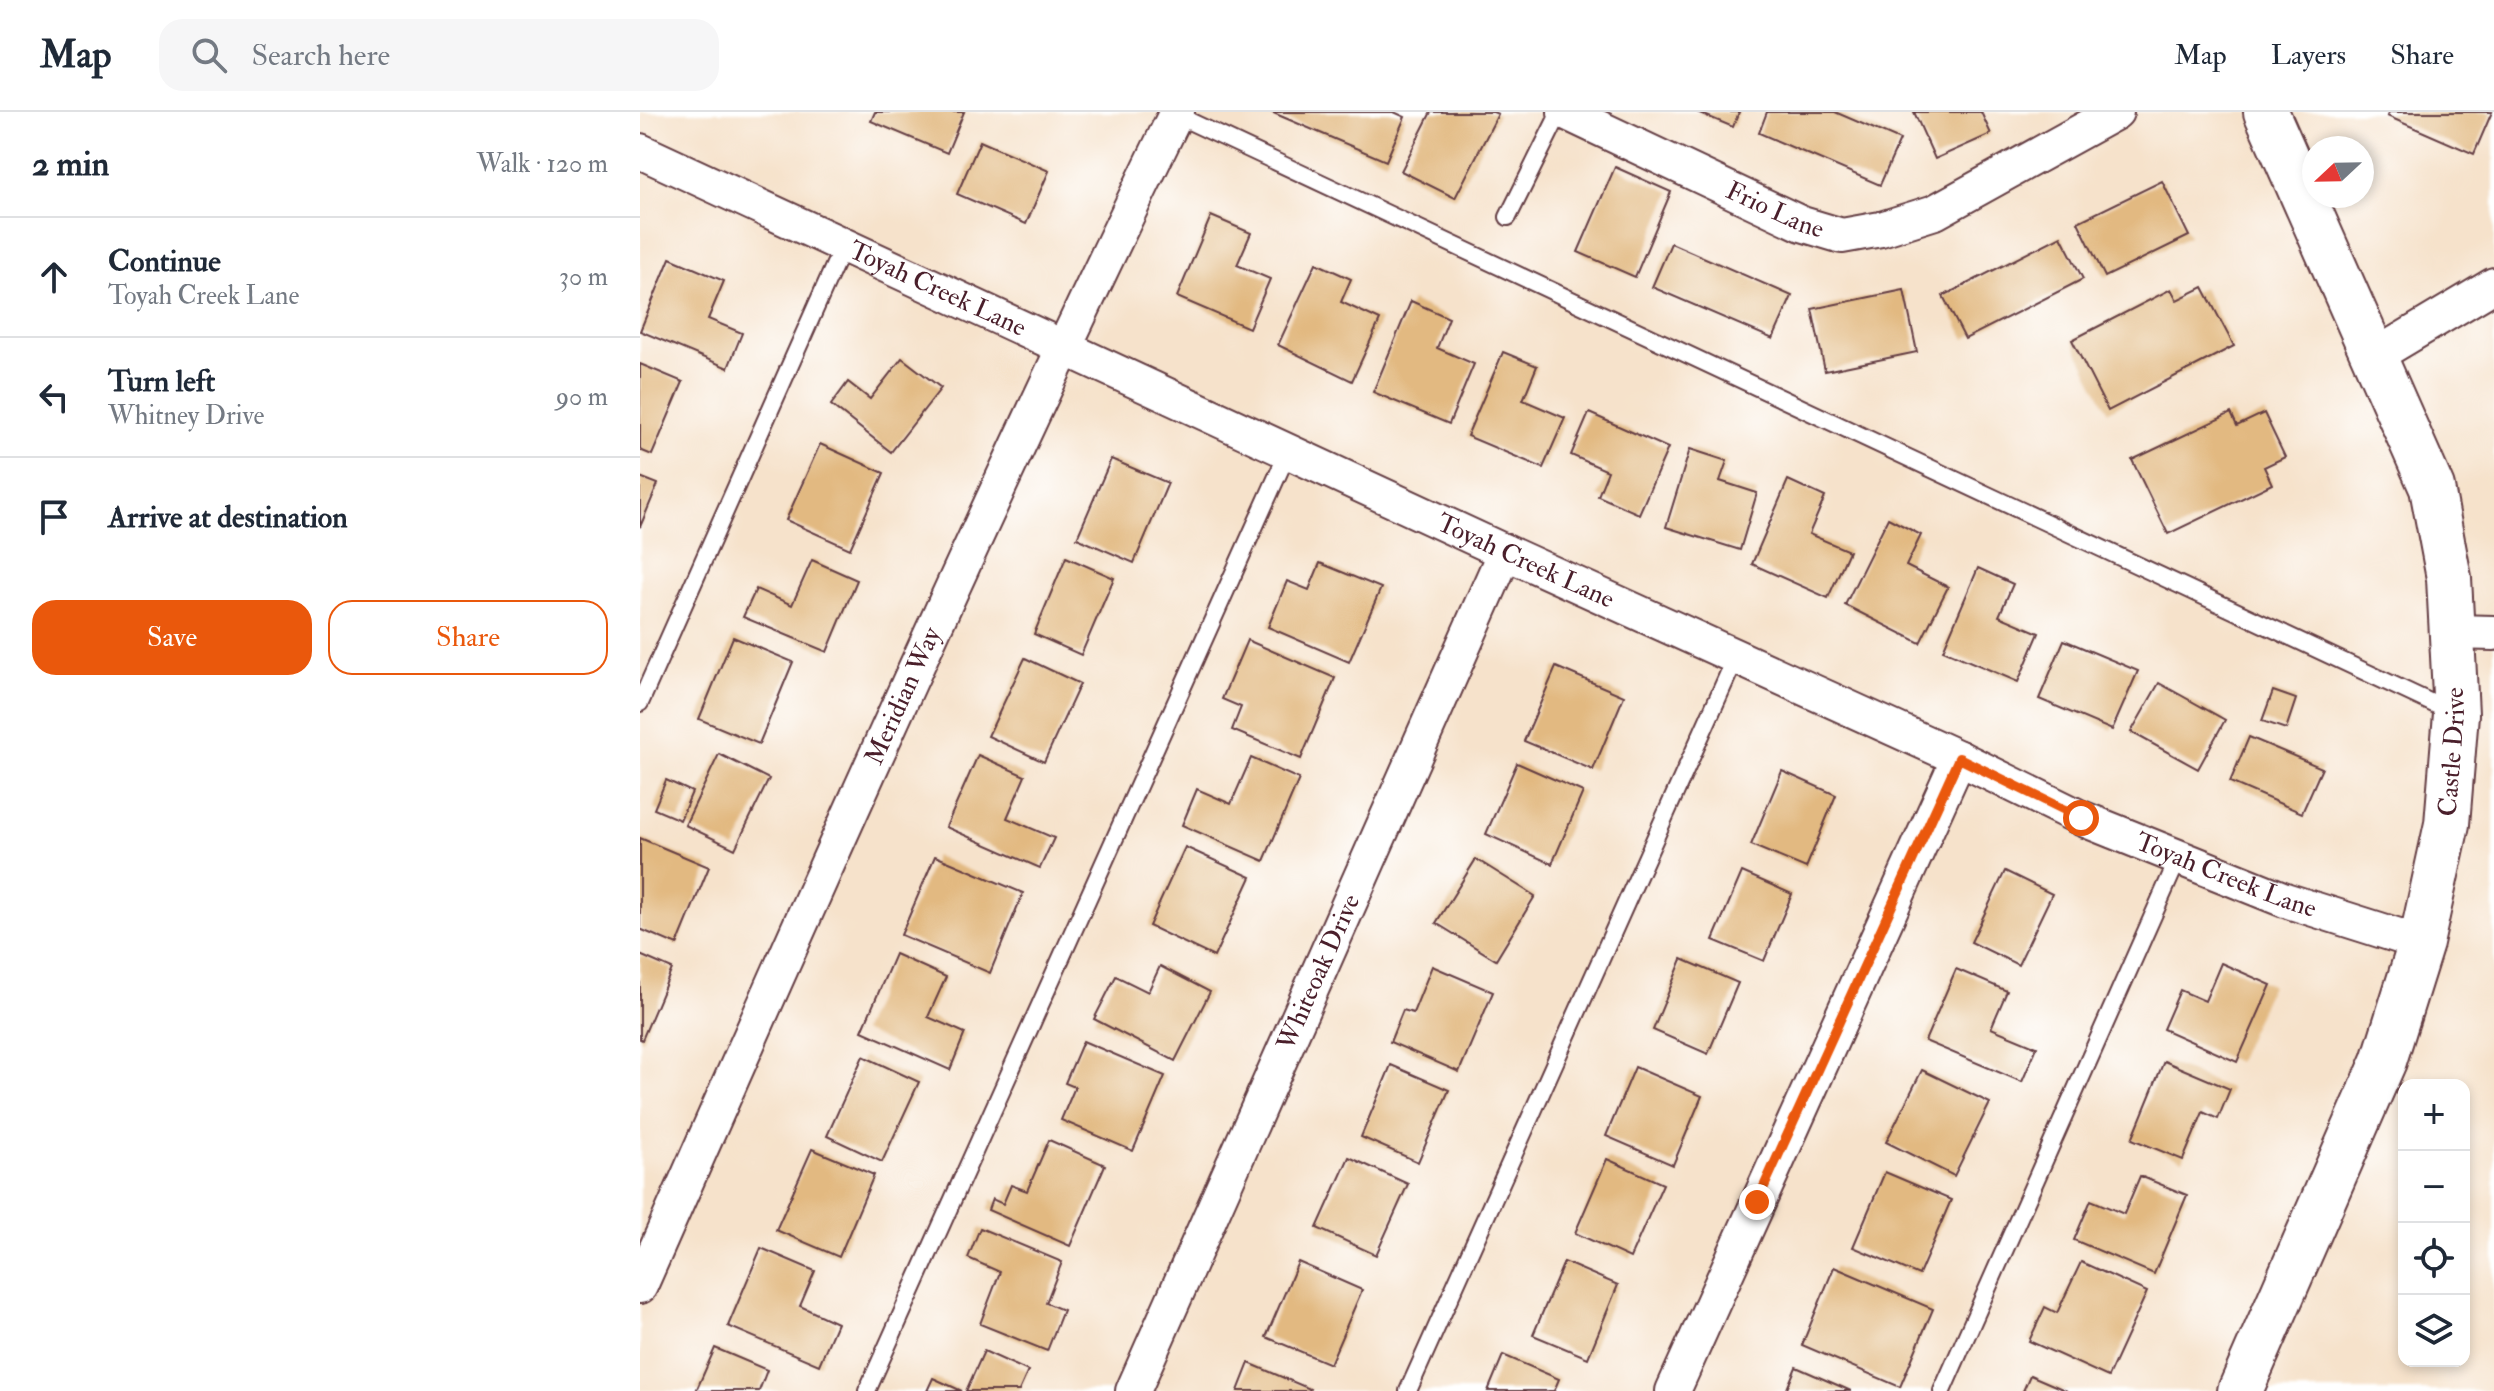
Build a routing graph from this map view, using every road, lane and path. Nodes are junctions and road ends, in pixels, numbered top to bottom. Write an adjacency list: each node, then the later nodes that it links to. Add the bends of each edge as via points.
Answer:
1 (1562, 112): 2 (street, Frio Lane, via 1802,224 1842,236 1935,212); 6 (lane)
2 (2116, 112)
3 (2266, 112): 10 (main road, Castle Drive)
4 (1175, 113): 9 (street, Meridian Way); 16 (lane)
5 (640, 151): 7 (street, Toyah Creek Lane)
6 (1508, 217)
7 (843, 246): 9 (street, Toyah Creek Lane); 15 (lane)
8 (2494, 285): 10 (street)
9 (1062, 348): 11 (street, Toyah Creek Lane); 20 (street, Meridian Way)
10 (2375, 356): 13 (main road, Castle Drive, via 2432,488 2449,578)
11 (1288, 452): 12 (street, Toyah Creek Lane); 21 (lane)
12 (1505, 552): 14 (street, Toyah Creek Lane); 22 (street, Whiteoak Drive)
13 (2474, 632): 16 (main road, Castle Drive)
14 (1736, 657): 17 (street, Toyah Creek Lane); 23 (lane)
15 (640, 703)
16 (2456, 714): 19 (main road, Castle Drive, via 2447,824)
17 (1959, 758): 18 (street, Toyah Creek Lane, via 2081,818); 24 (street)
18 (2179, 857): 19 (street, Toyah Creek Lane, via 2285,900); 25 (lane)
19 (2421, 943): 26 (main road, Castle Drive, via 2384,1061)
20 (640, 1286)
21 (867, 1391)
22 (1133, 1391)
23 (1408, 1391)
24 (1673, 1391)
25 (1942, 1391)
26 (2240, 1391)

